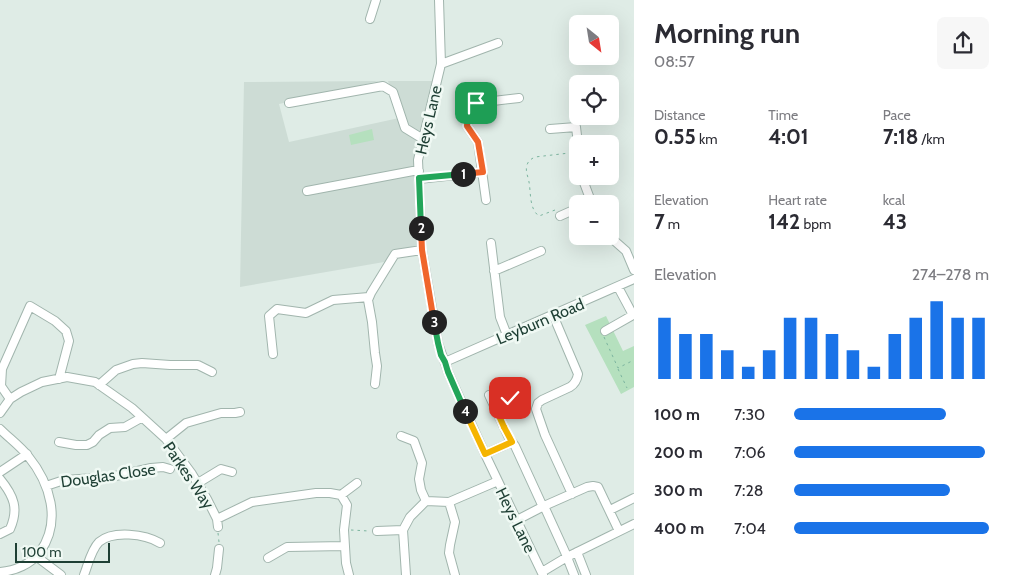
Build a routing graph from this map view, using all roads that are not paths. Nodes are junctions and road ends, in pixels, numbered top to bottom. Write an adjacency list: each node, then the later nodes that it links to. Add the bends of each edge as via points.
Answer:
1 (376, 0): 3 (street)
2 (440, 0): 5 (street, Heys Lane)
3 (370, 19)
4 (498, 43): 5 (street)
5 (441, 64): 10 (street, Heys Lane)
6 (519, 98): 11 (street, via 476,103 468,110 467,126 478,142)
7 (289, 103): 10 (street, via 383,86 394,92 405,128)
8 (550, 129): 9 (street, via 576,127)
9 (577, 135)
10 (423, 139): 12 (street, Heys Lane, via 418,160)
11 (483, 172): 12 (street); 14 (street)
12 (419, 175): 13 (street, via 413,170); 19 (street, Heys Lane)
13 (307, 191)
14 (486, 200)
15 (569, 212): 16 (street)
16 (560, 216)
17 (491, 243): 22 (street)
18 (619, 245): 21 (street, via 626,252)
19 (422, 250): 25 (street, via 395,254); 31 (street, Heys Lane, via 438,343)
20 (541, 251): 22 (street)
21 (634, 270)
22 (494, 271): 29 (street, via 500,317)
23 (634, 279): 24 (street, Leyburn Road)
24 (618, 287): 26 (street); 27 (street, Leyburn Road)
25 (369, 297): 30 (street, via 333,300 306,313 277,309 269,316); 34 (street, via 378,366)
26 (633, 314): 28 (street)
27 (553, 315): 29 (street, Leyburn Road); 58 (street, via 578,378 570,387 542,400 536,409)
28 (605, 331)
29 (507, 335): 31 (street, Leyburn Road)
30 (273, 354)
31 (445, 362): 49 (street, Heys Lane)
32 (212, 372): 35 (street, via 198,365 133,364 116,370)
33 (58, 379): 35 (street, Parkes Way, via 67,377); 38 (street, Parkes Way, via 42,382); 38 (street, via 69,341 66,331 30,306 2,369 1,386)
34 (375, 384)
35 (99, 385): 42 (street, Parkes Way)
36 (489, 395): 39 (street)
37 (510, 398): 39 (street)
38 (10, 399): 41 (street, Parkes Way)
39 (494, 405): 47 (street)
40 (240, 412): 45 (street, via 221,413 186,423)
41 (0, 413)
42 (141, 418): 45 (street, Parkes Way); 46 (street, via 125,427 110,428 87,445)
43 (0, 429): 48 (street)
44 (401, 436): 61 (street, via 414,441 418,450 422,463 419,479)
45 (166, 439): 56 (street, Parkes Way)
46 (59, 442)
47 (512, 442): 49 (street); 63 (street)
48 (27, 454): 51 (street); 57 (street)
49 (485, 454): 54 (street, Heys Lane)
50 (170, 470): 57 (street, Douglas Close, via 151,468 111,477 64,480)
51 (0, 472)
52 (232, 472): 56 (street, via 222,469)
53 (0, 480): 72 (street, via 15,505 15,518 10,529)
54 (498, 481): 62 (street); 66 (street, Heys Lane)
55 (357, 482): 59 (street)
56 (198, 483): 65 (street, Parkes Way)
57 (46, 486): 77 (street, via 52,522 44,546)
58 (572, 494): 63 (street); 64 (street, via 598,487)
59 (342, 495): 65 (street, via 316,492 252,502); 74 (street, via 347,505)
60 (634, 498): 64 (street)
61 (426, 502): 62 (street); 69 (street, via 410,517)
62 (449, 502): 87 (street, via 455,522 449,554)
63 (543, 507): 66 (street); 78 (street)
64 (610, 510): 71 (street)
65 (216, 519): 68 (street, Parkes Way)
66 (516, 520): 81 (street, Heys Lane)
67 (634, 524): 71 (street)
68 (218, 527)
69 (403, 530): 70 (street); 86 (street)
70 (377, 531)
71 (619, 531): 76 (street)
72 (0, 534)
73 (160, 543): 83 (street, via 152,538 115,535 100,542 93,551)
74 (345, 546): 79 (street, via 287,547); 85 (street)
75 (220, 549): 84 (street)
76 (577, 552): 78 (street); 89 (street)
77 (36, 557): 80 (street, via 14,570); 82 (street)
78 (567, 557): 81 (street); 88 (street)
79 (268, 558)
80 (0, 572)
81 (542, 574)
82 (61, 575)
83 (84, 575)
84 (215, 575)
85 (348, 575)
86 (406, 575)
87 (455, 575)
88 (574, 575)
89 (586, 575)

